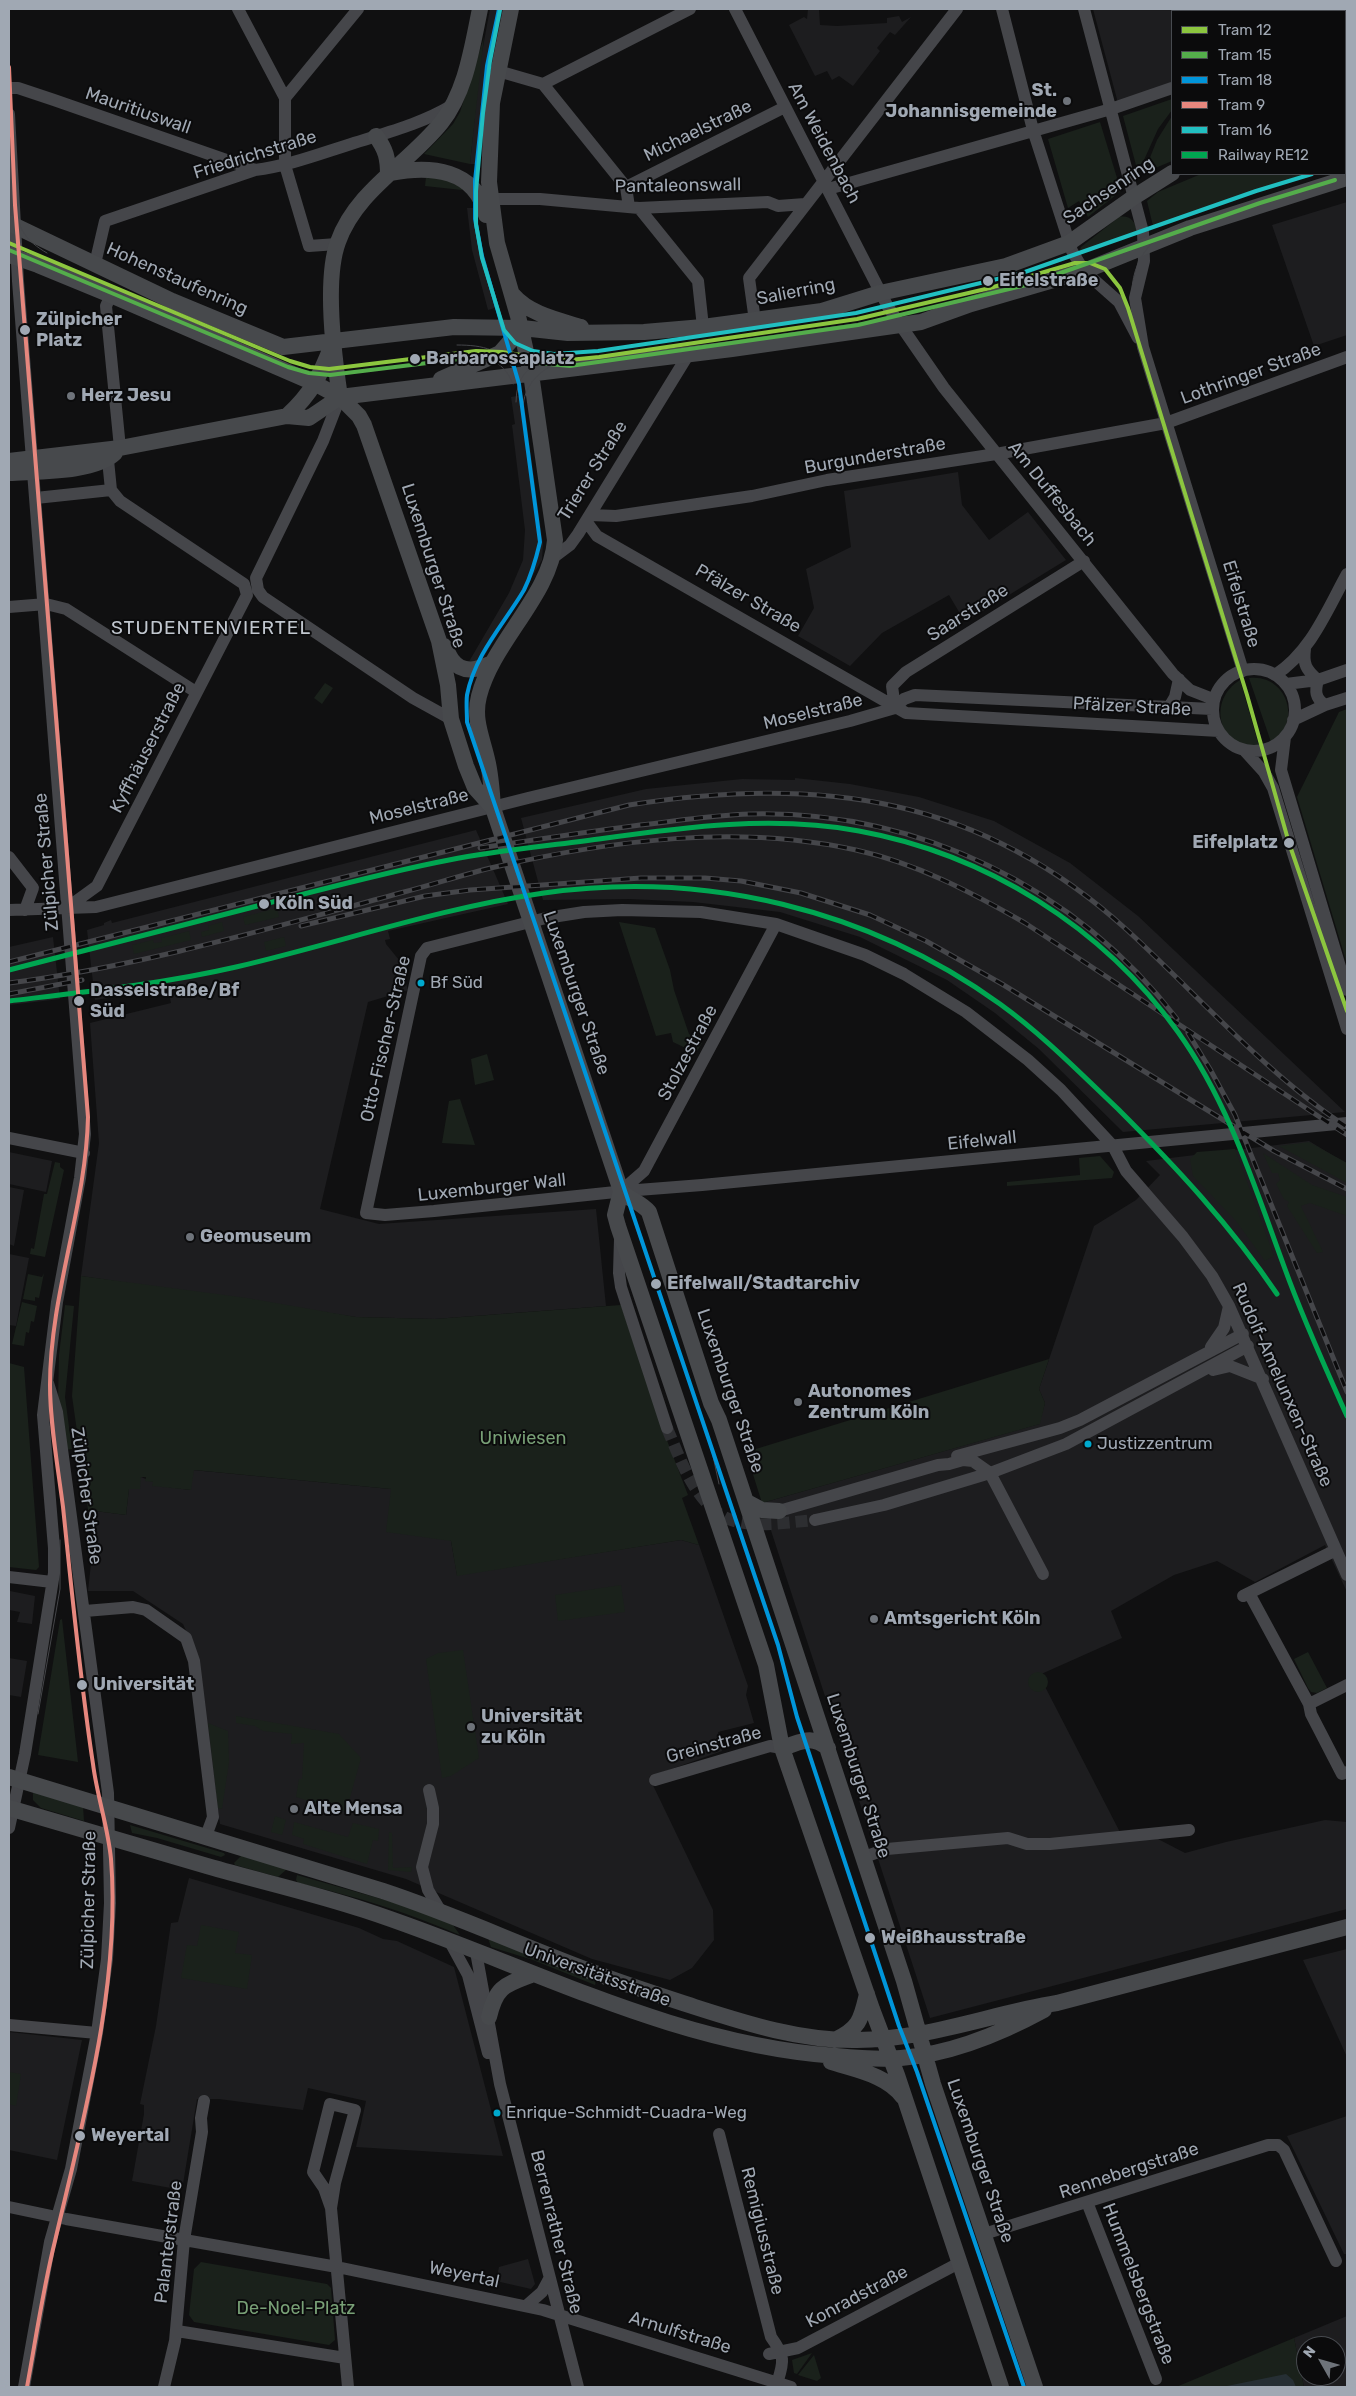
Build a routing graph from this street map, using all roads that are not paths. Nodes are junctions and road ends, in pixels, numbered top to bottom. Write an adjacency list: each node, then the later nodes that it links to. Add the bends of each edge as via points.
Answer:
1 (238, 9): 14 (street)
2 (358, 9): 14 (street)
3 (480, 9): 15 (main road)
4 (511, 9): 10 (main road)
5 (690, 9): 11 (street)
6 (735, 9): 16 (street, Am Weidenbach)
7 (957, 9): 26 (street)
8 (1002, 9): 19 (street)
9 (1084, 9): 17 (street, Eifelstraße)
10 (498, 71): 11 (street); 29 (main road, via 491,118)
11 (543, 84): 27 (street)
12 (9, 88): 22 (street, Mauritiuswall, via 18,88)
13 (1171, 88): 17 (street)
14 (285, 98): 21 (street)
15 (454, 104): 20 (street, Friedrichstraße, via 434,116); 23 (main road, via 442,122)
16 (785, 107): 26 (street, Am Weidenbach); 27 (street, Michaelstraße)
17 (1111, 109): 19 (street); 28 (street, Eifelstraße)
18 (9, 114): 32 (street)
19 (1033, 130): 26 (street); 34 (street)
20 (376, 136): 21 (street, Friedrichstraße); 23 (main road, via 385,149)
21 (285, 165): 22 (street, Friedrichstraße); 35 (street, via 309,246)
22 (255, 170): 38 (street, Friedrichstraße, via 105,222)
23 (390, 174): 33 (main road, via 406,170 433,170 463,180 482,199); 35 (main road, via 350,216)
24 (1171, 174): 28 (main road, Sachsenring)
25 (1347, 178): 36 (main road, via 1190,228)
26 (826, 184): 30 (street); 40 (street, Am Weidenbach)
27 (626, 187): 31 (street)
28 (1134, 197): 34 (main road, Sachsenring); 36 (street, Eifelstraße, via 1143,232)
29 (490, 200): 31 (street, Pantaleonswall, via 540,199); 33 (main road)
30 (805, 204): 31 (street, Pantaleonswall, via 778,206 768,202); 43 (street, via 749,278)
31 (634, 208): 47 (street, via 698,282)
32 (12, 224): 37 (street); 38 (main road, Hohenstaufenring)
33 (497, 243): 41 (main road)
34 (1069, 243): 39 (street); 40 (main road, Salierring, via 1006,266)
35 (337, 244): 49 (main road, via 332,286)
36 (1143, 249): 39 (main road); 50 (street, Eifelstraße, via 1144,261 1135,298)
37 (13, 257): 42 (main road); 64 (street)
38 (95, 264): 49 (main road, Hohenstaufenring, via 172,301 283,347)
39 (1084, 271): 44 (main road); 50 (street, Eifelstraße, via 1119,302)
40 (880, 293): 43 (main road, Salierring, via 822,311); 44 (street, Am Duffesbach)
41 (513, 295): 46 (main road); 48 (main road, via 534,311)
42 (111, 296): 55 (main road); 60 (street, via 106,306)
43 (755, 321): 47 (main road, Salierring)
44 (900, 326): 51 (main road); 61 (street, Am Duffesbach)
45 (480, 327): 46 (main road); 49 (main road); 52 (main road, via 497,341 495,353)
46 (522, 328): 48 (main road, Salierring); 52 (main road, via 507,347); 54 (main road)
47 (703, 328): 48 (main road, Salierring)
48 (600, 333)
49 (334, 341): 55 (main road); 57 (main road)
50 (1143, 347): 59 (street, Eifelstraße)
51 (688, 355): 54 (main road); 68 (street, Trierer Straße)
52 (490, 358): 56 (main road)
53 (1347, 358): 59 (street, Lothringer Straße)
54 (531, 374): 56 (main road); 69 (main road, via 555,540)
55 (316, 384): 57 (main road); 58 (main road, via 305,400)
56 (424, 386): 57 (main road)
57 (340, 398): 58 (main road, via 309,418); 74 (main road, Luxemburger Straße, via 364,425); 90 (street, via 323,441 256,578 258,590 413,698)
58 (287, 416): 60 (main road)
59 (1166, 423): 61 (street, Burgunderstraße); 78 (street, Eifelstraße)
60 (120, 448): 62 (main road); 64 (main road)
61 (996, 454): 68 (street, Burgunderstraße, via 723,500); 70 (street, Am Duffesbach)
62 (108, 460): 64 (main road, via 90,466); 66 (street)
63 (9, 461): 64 (main road)
64 (33, 465): 65 (main road); 67 (street, Zülpicher Straße)
65 (9, 473)
66 (111, 490): 67 (street); 83 (street, Kyffhäuserstraße, via 120,501 244,584 247,595)
67 (36, 498): 72 (street, Zülpicher Straße)
68 (588, 518): 69 (street, Trierer Straße, via 570,545); 87 (street, Pfälzer Straße, via 597,536)
69 (554, 557): 76 (main road, Trierer Straße)
70 (1084, 561): 80 (street, Am Duffesbach); 87 (street, Saarstraße, via 906,672 892,686)
71 (1347, 574): 75 (street)
72 (43, 604): 73 (street); 83 (street, via 66,609); 97 (street, Zülpicher Straße)
73 (9, 606)
74 (439, 641): 76 (main road, via 453,661 468,670 477,670); 90 (main road, Luxemburger Straße)
75 (1305, 649): 79 (street); 81 (street, via 1303,660 1307,671)
76 (492, 663): 89 (main road, Trierer Straße)
77 (1347, 670): 81 (street)
78 (1243, 671): 79 (street, via 1254,669); 85 (street, via 1224,682)
79 (1275, 675): 82 (street)
80 (1179, 679): 85 (street, Am Duffesbach); 88 (street)
81 (1318, 680): 82 (street); 86 (street, via 1315,690)
82 (1286, 684): 91 (street, via 1294,706)
83 (196, 692): 97 (street, Kyffhäuserstraße, via 97,886)
84 (1347, 698): 86 (street)
85 (1213, 704): 88 (street, Pfälzer Straße); 92 (street)
86 (1325, 705): 91 (street)
87 (895, 708): 88 (street, Pfälzer Straße, via 904,699 915,696); 92 (street, Pfälzer Straße, via 916,715); 95 (street, Moselstraße)
88 (1168, 709)
89 (477, 711): 95 (main road, Luxemburger Straße, via 493,792)
90 (451, 720): 95 (main road, Luxemburger Straße, via 476,788)
91 (1293, 720): 93 (street)
92 (1219, 731): 94 (street, via 1227,741)
93 (1285, 737): 94 (street, via 1267,749); 102 (street, via 1281,770)
94 (1244, 750): 103 (street, via 1264,772 1273,788)
95 (493, 808): 97 (street, Moselstraße, via 96,907); 100 (main road, Luxemburger Straße)
96 (9, 857): 99 (street, via 33,888)
97 (68, 907): 99 (street, Moselstraße); 107 (street, Zülpicher Straße, via 84,1110)
98 (9, 910): 99 (street, Moselstraße)
99 (25, 910)
100 (530, 922): 101 (street, Otto-Fischer-Straße, via 565,914 622,910 701,912); 108 (main road, Luxemburger Straße); 109 (street, Otto-Fischer-Straße, via 432,946 422,954)
101 (776, 924): 106 (street, Rudolf-Amelunxen-Straße, via 865,955 904,974 966,1012 1048,1078); 108 (street, Stolzestraße, via 644,1171)
102 (1347, 990)
103 (1347, 1029)
104 (1347, 1123): 106 (street, Eifelwall)
105 (9, 1138): 107 (street)
106 (1113, 1146): 108 (street, Eifelwall); 111 (street, Rudolf-Amelunxen-Straße, via 1126,1171 1183,1237)
107 (84, 1153): 117 (street, Zülpicher Straße, via 60,1280)
108 (621, 1191): 109 (street, Luxemburger Wall, via 434,1212); 110 (main road, via 615,1215); 127 (main road, Luxemburger Straße, via 648,1212)
109 (366, 1213)
110 (620, 1234): 121 (street, via 621,1287); 139 (main road, via 766,1665)
111 (1229, 1306): 112 (street, Rudolf-Amelunxen-Straße); 114 (street, via 1221,1336)
112 (1243, 1334): 113 (street, Rudolf-Amelunxen-Straße); 114 (street)
113 (1248, 1346): 115 (street); 116 (street, Rudolf-Amelunxen-Straße)
114 (1201, 1355): 118 (street)
115 (1204, 1372): 116 (street, via 1230,1366); 119 (street)
116 (1262, 1379): 131 (street, Rudolf-Amelunxen-Straße)
117 (48, 1381): 135 (street, Zülpicher Straße, via 43,1415 54,1548); 136 (street, Zülpicher Straße, via 57,1412)
118 (1118, 1399): 119 (street, via 1114,1411); 120 (street)
119 (1119, 1417): 122 (street)
120 (1080, 1420): 122 (street, via 1090,1425); 125 (street, via 947,1459)
121 (667, 1428)
122 (1087, 1434): 123 (street)
123 (1030, 1457): 124 (street, via 998,1463); 126 (street)
124 (973, 1461): 125 (street); 126 (street)
125 (938, 1465): 128 (street)
126 (990, 1473): 129 (street, via 884,1505); 132 (street)
127 (747, 1502): 128 (main road, via 762,1510); 130 (main road, Luxemburger Straße)
128 (779, 1511): 130 (main road, via 766,1522)
129 (815, 1520)
130 (758, 1538): 140 (main road, Luxemburger Straße)
131 (1336, 1550): 133 (street, Rudolf-Amelunxen-Straße); 138 (street, via 1246,1595)
132 (1043, 1574)
133 (1347, 1575)
134 (9, 1577): 135 (street)
135 (52, 1582): 142 (street, Zülpicher Straße, via 25,1754)
136 (85, 1611): 146 (street, Zülpicher Straße); 149 (street, via 138,1607 178,1631 189,1643 194,1660 213,1817)
137 (1347, 1685): 138 (street)
138 (1309, 1704): 141 (street, via 1311,1714)
139 (782, 1748): 140 (main road, via 809,1739); 143 (street, Greinstraße, via 770,1746); 163 (main road)
140 (828, 1748): 152 (main road, Luxemburger Straße)
141 (1346, 1776)
142 (14, 1779): 145 (street, Zülpicher Straße); 146 (main road, Universitätsstraße)
143 (655, 1780)
144 (429, 1790): 156 (street, via 433,1824 422,1866 428,1890)
145 (11, 1808): 147 (street, Zülpicher Straße); 150 (main road, Universitätsstraße)
146 (108, 1808): 149 (main road, Universitätsstraße); 150 (street, Zülpicher Straße)
147 (9, 1828)
148 (1189, 1830): 152 (street, via 1050,1844 1027,1844 1008,1838 887,1850)
149 (206, 1836): 151 (main road, Universitätsstraße)
150 (109, 1838): 154 (main road, Universitätsstraße); 168 (street, Zülpicher Straße, via 107,1959)
151 (227, 1844): 153 (main road, Universitätsstraße); 154 (main road, via 231,1851 228,1860)
152 (864, 1857): 169 (main road, Luxemburger Straße)
153 (303, 1866): 155 (main road, via 291,1878); 156 (main road, Universitätsstraße)
154 (208, 1867): 155 (main road, Universitätsstraße)
155 (299, 1892): 159 (main road, Universitätsstraße, via 363,1910)
156 (440, 1910): 157 (main road, Universitätsstraße)
157 (468, 1922): 160 (main road); 161 (main road, Universitätsstraße)
158 (1347, 1927): 165 (main road)
159 (450, 1942): 160 (main road, Universitätsstraße); 175 (street, Berrenrather Straße, via 468,1975 488,2056)
160 (476, 1952): 162 (main road, Universitätsstraße); 166 (street, Berrenrather Straße)
161 (598, 1974): 164 (main road, via 604,1980 602,1990); 170 (main road, Universitätsstraße, via 770,2030)
162 (531, 1975): 164 (main road, Universitätsstraße); 166 (main road, via 505,1984 493,2001)
163 (867, 1993): 170 (main road, via 858,2024 850,2033); 171 (main road)
164 (584, 1994): 173 (main road, Universitätsstraße, via 734,2041)
165 (1058, 2003): 169 (main road, via 1016,2010); 172 (main road, via 1019,2024)
166 (489, 2017): 175 (street, Berrenrather Straße)
167 (9, 2025): 168 (street)
168 (97, 2033): 182 (street, Zülpicher Straße, via 71,2169)
169 (928, 2033): 171 (main road); 172 (main road, Luxemburger Straße); 174 (main road)
170 (835, 2040): 171 (main road, Universitätsstraße)
171 (884, 2040): 174 (main road)
172 (935, 2053): 174 (main road); 183 (main road, Luxemburger Straße)
173 (807, 2054): 174 (main road, Universitätsstraße); 176 (main road, via 881,2079 896,2087)
174 (891, 2058): 176 (main road)
175 (500, 2084): 188 (street, Berrenrather Straße)
176 (905, 2100): 186 (main road)
177 (204, 2101): 184 (street, Palanterstraße)
178 (719, 2134): 192 (street, Remigiusstraße)
179 (1087, 2202): 183 (street, Rennebergstraße); 185 (street, Rennebergstraße, via 1268,2145 1278,2145 1284,2150); 195 (street, Hummelsbergstraße)
180 (9, 2207): 182 (street, Weyertal)
181 (331, 2208): 181 (street, via 355,2110 330,2104 313,2172 324,2188); 187 (street)
182 (58, 2218): 184 (street, Weyertal); 197 (street, Zülpicher Straße, via 50,2242)
183 (984, 2234): 203 (main road, Luxemburger Straße)
184 (184, 2240): 187 (street, Weyertal); 191 (street, Palanterstraße, via 176,2310)
185 (1336, 2262)
186 (959, 2263): 192 (street, Konradstraße, via 798,2348); 202 (main road)
187 (338, 2267): 189 (street, Weyertal); 193 (street)
188 (549, 2279): 189 (street, via 542,2292); 190 (street, Berrenrather Straße)
189 (526, 2306): 190 (street, Weyertal)
190 (558, 2313): 194 (street, Arnulfstraße); 200 (street, Berrenrather Straße)
191 (177, 2331): 193 (street); 198 (street, Palanterstraße)
192 (775, 2352): 194 (street); 196 (street, via 783,2364)
193 (345, 2358): 199 (street)
194 (759, 2376): 196 (street, Arnulfstraße)
195 (1156, 2379)
196 (776, 2385): 201 (street, Arnulfstraße)
197 (24, 2387)
198 (164, 2387)
199 (348, 2387)
200 (578, 2387)
201 (791, 2387)
202 (1001, 2387)
203 (1035, 2387)

